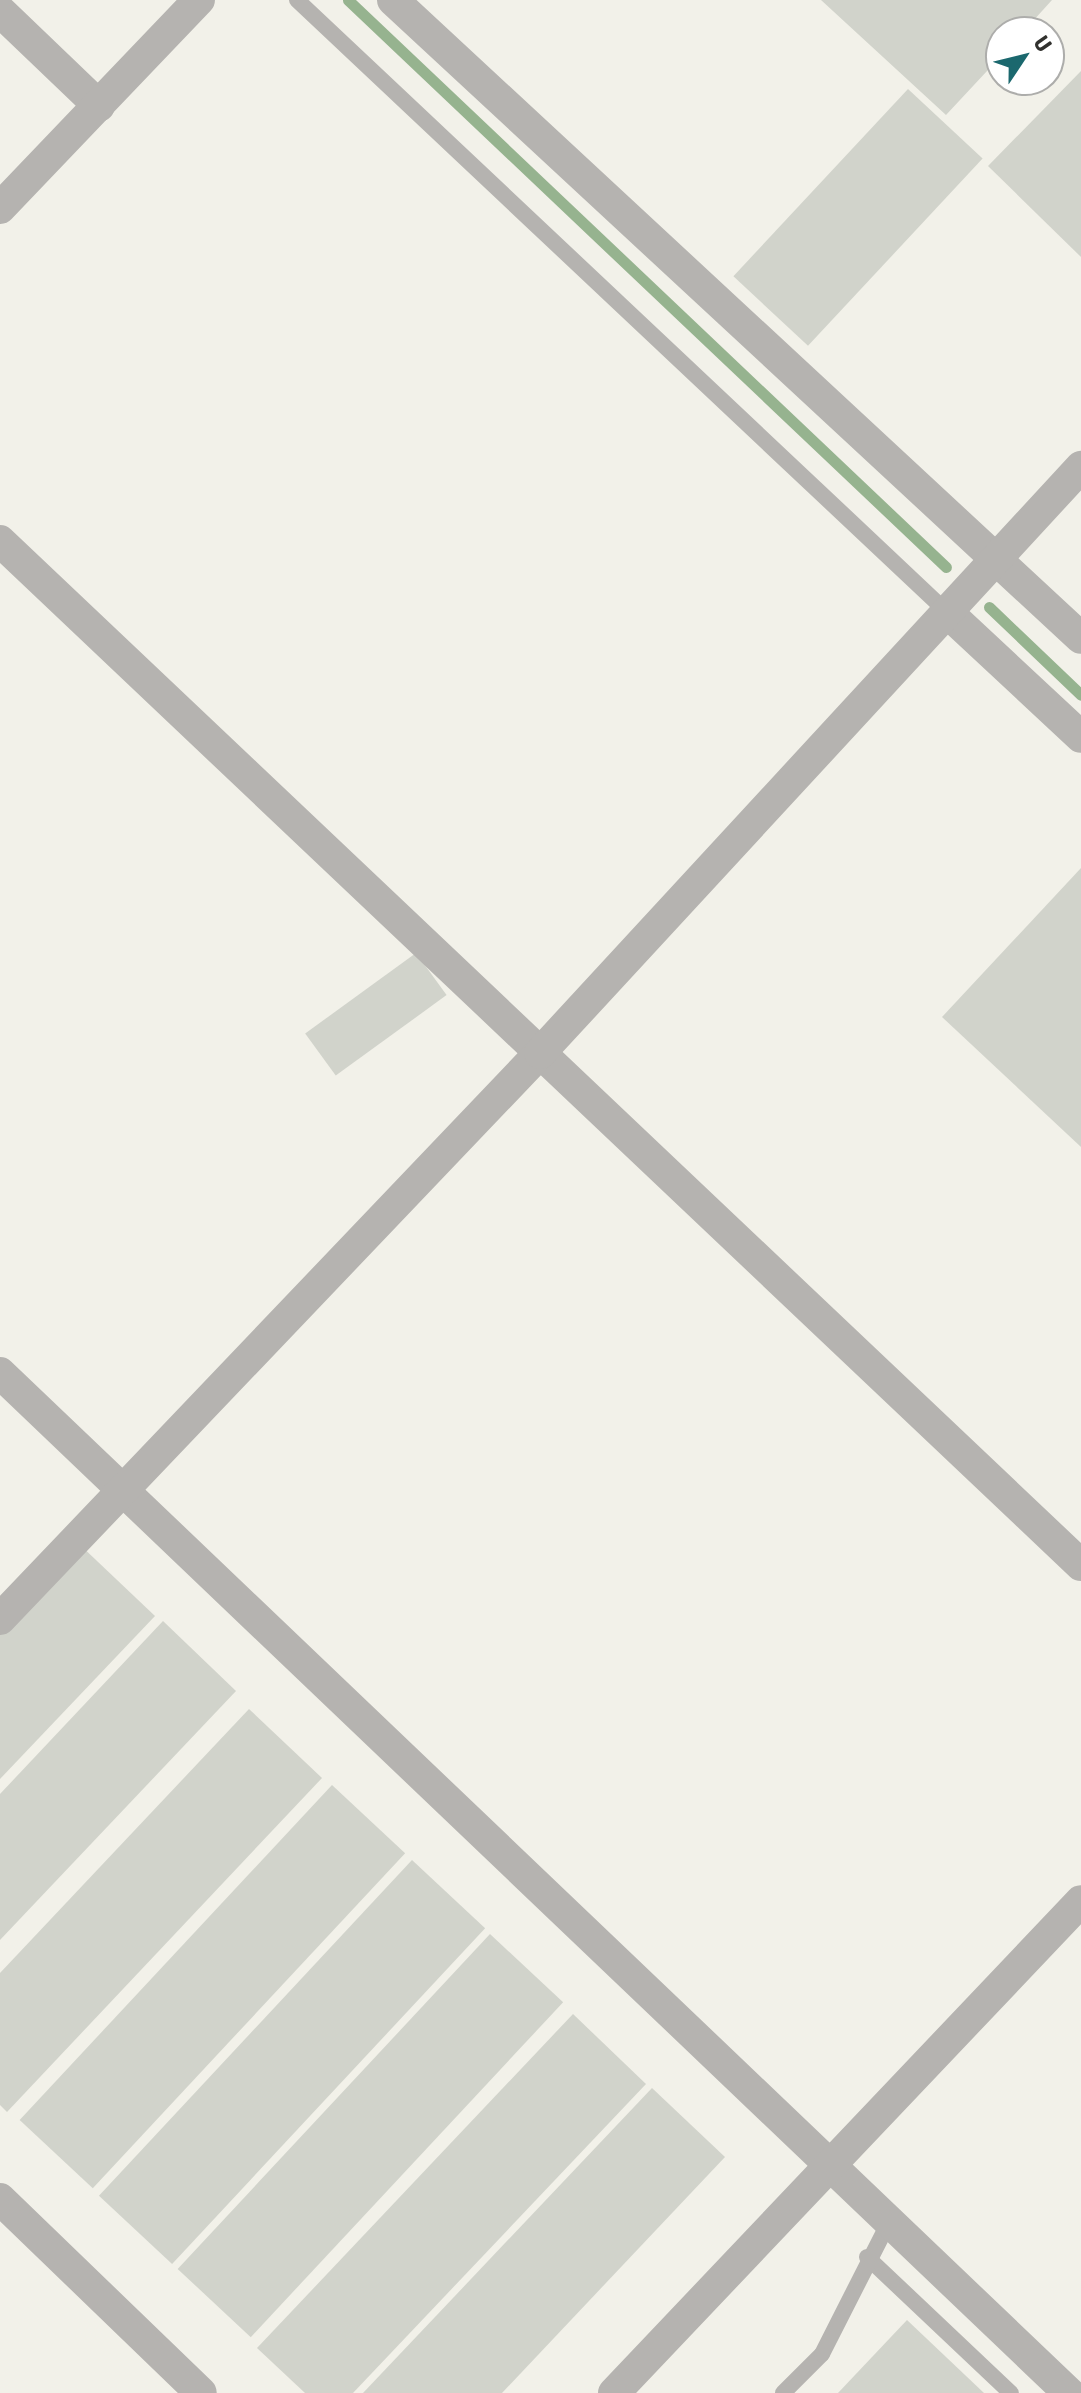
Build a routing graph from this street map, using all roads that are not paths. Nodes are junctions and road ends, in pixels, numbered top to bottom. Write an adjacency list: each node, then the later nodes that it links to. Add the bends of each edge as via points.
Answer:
1 (199, 0): 5 (street)
2 (297, 0): 10 (lane)
3 (393, 0): 9 (street)
4 (0, 11): 5 (street)
5 (99, 106): 6 (street)
6 (0, 208)
7 (1081, 467): 9 (street)
8 (0, 541): 13 (street)
9 (993, 558): 10 (street); 11 (street)
10 (947, 612): 12 (street); 13 (street)
11 (1081, 638)
12 (1081, 737)
13 (540, 1053): 15 (street); 16 (street)
14 (0, 1373): 15 (street)
15 (124, 1493): 17 (street); 19 (street)
16 (1081, 1565)
17 (0, 1619)
18 (1081, 1901): 19 (street)
19 (827, 2167): 21 (street); 24 (street)
20 (0, 2199): 23 (street)
21 (888, 2224): 22 (lane); 27 (street)
22 (867, 2257): 25 (lane, via 822,2354); 26 (lane)
23 (201, 2393)
24 (614, 2393)
25 (783, 2393)
26 (1011, 2393)
27 (1069, 2393)

